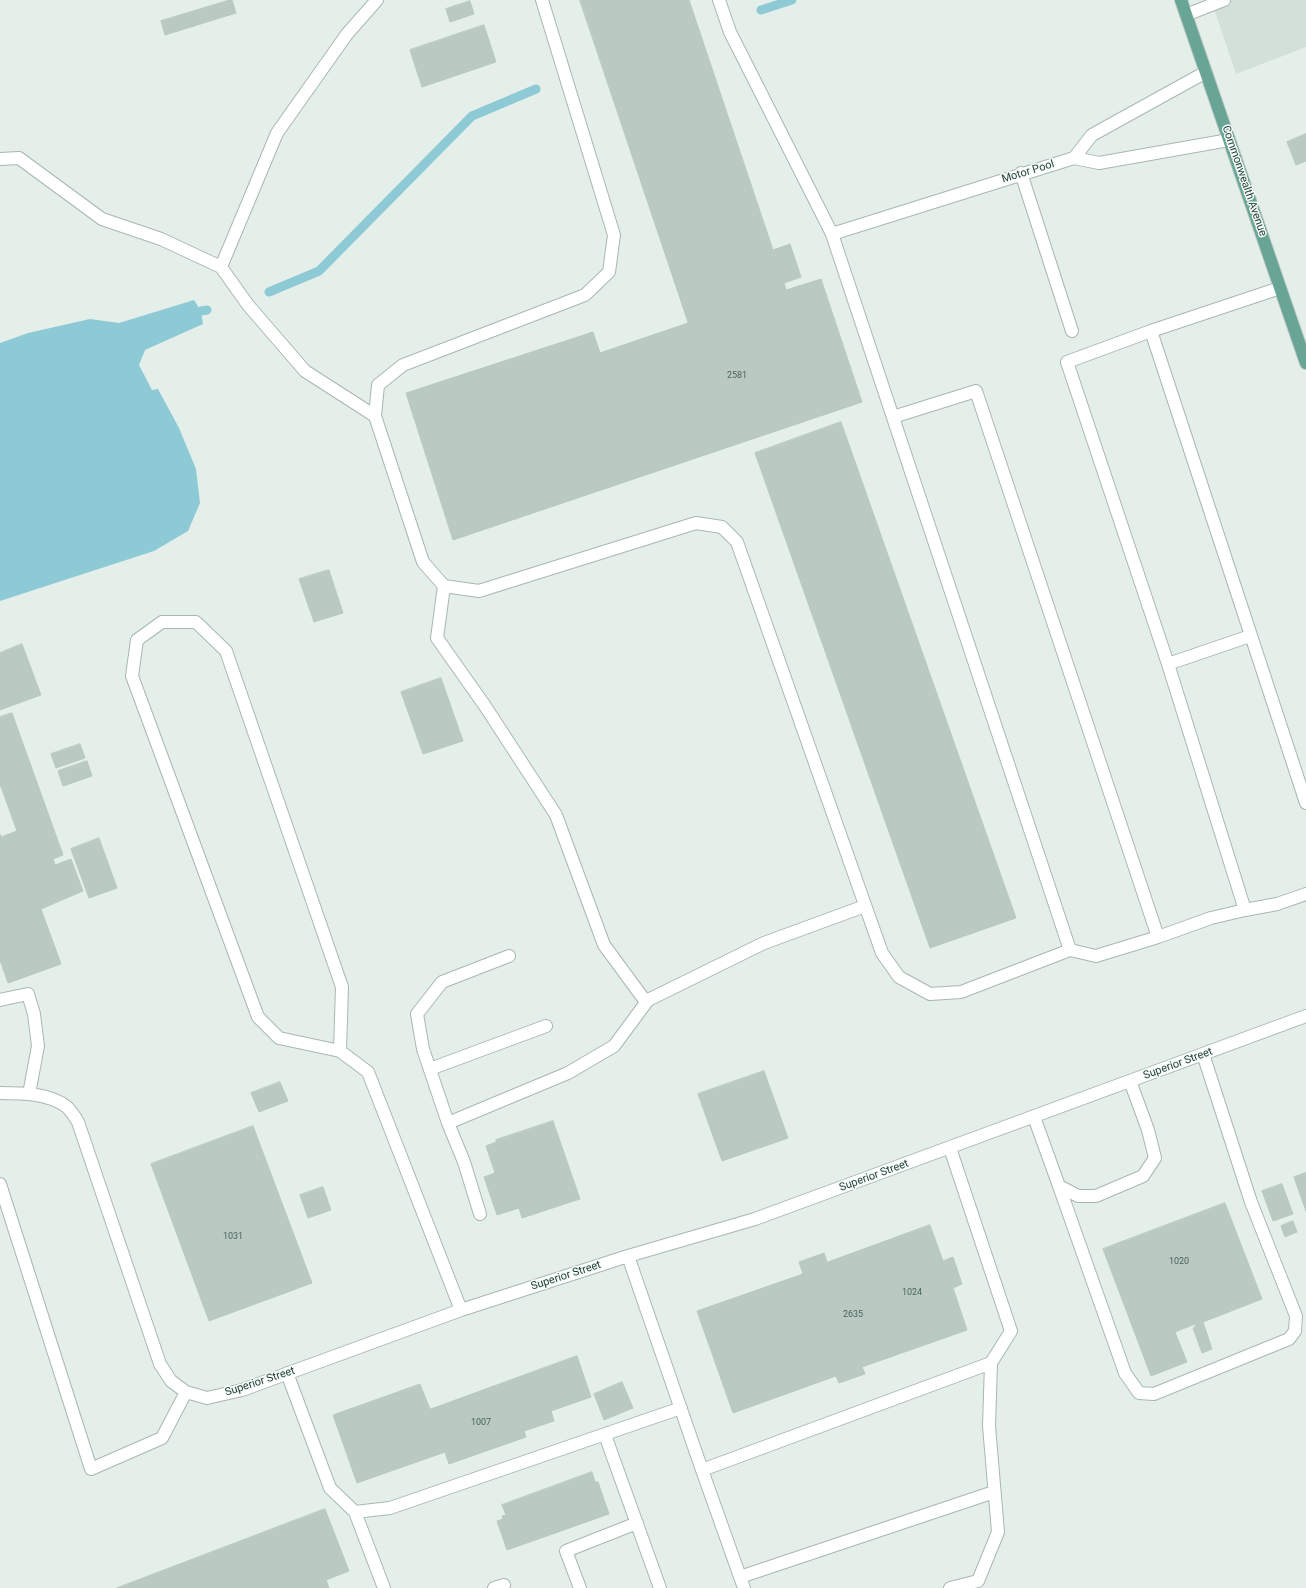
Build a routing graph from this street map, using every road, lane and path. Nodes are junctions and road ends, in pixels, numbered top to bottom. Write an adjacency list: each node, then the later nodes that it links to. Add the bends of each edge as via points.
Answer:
1 (376, 0): 13 (street, via 347,34 277,133)
2 (542, 0): 18 (street, via 614,235 609,272 585,295 403,365 378,385)
3 (719, 0): 12 (street, via 730,32)
4 (1181, 0): 6 (main road, Commonwealth Avenue)
5 (1224, 0): 6 (street)
6 (1186, 15): 7 (main road, Commonwealth Avenue)
7 (1206, 72): 8 (main road, Commonwealth Avenue); 9 (street, via 1092,134)
8 (1229, 140): 9 (street, Motor Pool, via 1099,163); 14 (main road, Commonwealth Avenue)
9 (1074, 158): 11 (street, Motor Pool)
10 (0, 159): 13 (street, via 19,158 102,219 161,239)
11 (1021, 173): 12 (street, Motor Pool); 15 (street)
12 (832, 234): 19 (street)
13 (221, 267): 18 (street, via 248,305 305,371)
14 (1280, 288): 16 (street); 17 (main road, Commonwealth Avenue)
15 (1072, 331)
16 (1151, 331): 21 (street); 22 (street, via 1067,362)
17 (1306, 363)
18 (375, 416): 20 (street, via 422,562)
19 (893, 417): 27 (street, via 976,391); 28 (street)
20 (444, 586): 25 (street, via 479,591 696,523 722,527 737,542); 31 (street, via 437,638 556,815 604,945)
21 (1250, 636): 22 (street); 23 (street)
22 (1168, 664): 26 (street)
23 (1306, 803)
24 (1306, 894): 26 (street, via 1277,904)
25 (865, 906): 28 (street, via 882,953 898,977 930,994 961,992); 31 (street, via 764,943)
26 (1245, 910): 27 (street, via 1211,918)
27 (1158, 937): 28 (street, via 1096,956)
28 (1070, 950)
29 (509, 956): 36 (street, via 442,982 417,1014)
30 (0, 1000): 39 (street, via 28,994 34,1014 38,1046)
31 (646, 1002): 41 (street, via 614,1046 568,1073)
32 (1306, 1016): 35 (street, Superior Street)
33 (546, 1026): 36 (street)
34 (340, 1051): 34 (street, via 279,1038 258,1017 132,676 137,640 162,622 196,622 226,651 342,987); 47 (street, via 368,1072)
35 (1203, 1054): 37 (street, Superior Street); 44 (street, via 1251,1202 1296,1316 1295,1330 1289,1339 1154,1394 1139,1392 1125,1373)
36 (430, 1069): 41 (street)
37 (1130, 1081): 40 (street, Superior Street); 44 (street, via 1155,1158 1143,1176 1096,1196 1078,1196)
38 (0, 1093): 39 (street, Superior Street)
39 (29, 1094): 50 (street, Superior Street, via 51,1099 67,1107 78,1122 160,1364 171,1381)
40 (1034, 1117): 42 (street, Superior Street); 44 (street)
41 (448, 1123): 45 (street, via 464,1162)
42 (950, 1148): 46 (street, Superior Street, via 755,1219); 48 (street, via 1011,1331)
43 (0, 1184): 50 (street, via 92,1469 162,1438)
44 (1059, 1186)
45 (480, 1214)
46 (628, 1256): 47 (street, Superior Street); 51 (street)
47 (461, 1310): 49 (street, Superior Street)
48 (991, 1363): 53 (street); 54 (street, via 989,1426)
49 (287, 1373): 50 (street, Superior Street, via 242,1390 207,1398); 55 (street, via 330,1488)
50 (186, 1392)
51 (681, 1408): 52 (street); 53 (street)
52 (605, 1435): 55 (street, via 390,1508); 56 (street)
53 (702, 1470): 57 (street)
54 (994, 1492): 57 (street); 61 (street, via 998,1532 978,1581)
55 (356, 1512): 58 (street)
56 (637, 1523): 59 (street, via 566,1551); 60 (street)
57 (742, 1582)
58 (384, 1588)
59 (580, 1588)
60 (660, 1588)
61 (950, 1588)

